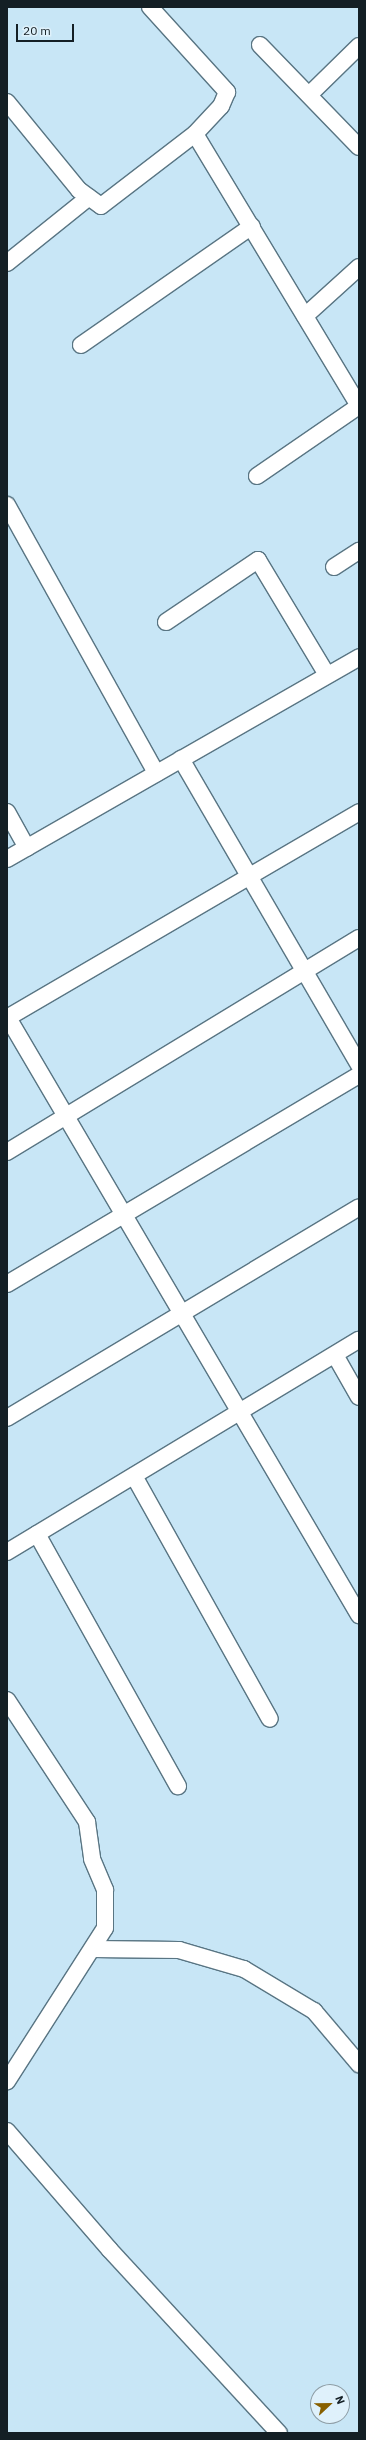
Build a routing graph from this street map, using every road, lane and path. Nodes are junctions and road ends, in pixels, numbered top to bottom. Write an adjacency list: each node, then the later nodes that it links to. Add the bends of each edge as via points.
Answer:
1 (150, 7): 6 (street, via 227,92 221,106)
2 (260, 45): 4 (street)
3 (359, 46): 4 (street)
4 (309, 95): 7 (street)
5 (7, 102): 8 (street)
6 (195, 134): 8 (street, via 101,206); 9 (street)
7 (359, 147)
8 (88, 197): 10 (street)
9 (252, 226): 12 (street); 13 (street)
10 (7, 263)
11 (359, 267): 12 (street)
12 (305, 316): 14 (street)
13 (81, 345)
14 (359, 406): 15 (street)
15 (257, 476)
16 (9, 513): 23 (street)
17 (359, 551): 18 (street)
18 (334, 567)
19 (166, 622): 21 (street, via 258,560)
20 (359, 657): 21 (street)
21 (327, 675): 22 (street)
22 (181, 759): 23 (street); 28 (street)
23 (156, 773): 26 (street)
24 (7, 812): 26 (street)
25 (359, 812): 28 (street)
26 (27, 848): 27 (street)
27 (7, 859)
28 (247, 877): 30 (street); 31 (street)
29 (359, 938): 30 (street)
30 (304, 971): 32 (street); 34 (street)
31 (7, 1017): 34 (street)
32 (359, 1065)
33 (359, 1075): 37 (street)
34 (67, 1115): 35 (street); 37 (street)
35 (7, 1152)
36 (359, 1207): 39 (street)
37 (124, 1213): 38 (street); 39 (street)
38 (7, 1284)
39 (182, 1312): 43 (street); 44 (street)
40 (359, 1340): 41 (street)
41 (335, 1355): 42 (street); 43 (street)
42 (359, 1397)
43 (241, 1413): 45 (street); 48 (street)
44 (7, 1418)
45 (134, 1476): 46 (street); 50 (street)
46 (37, 1534): 47 (street); 51 (street)
47 (7, 1552)
48 (359, 1615)
49 (7, 1700): 52 (street, via 87,1822 92,1859 105,1890 105,1928)
50 (270, 1719)
51 (178, 1786)
52 (93, 1949): 53 (street, via 179,1950 244,1969 314,2011); 55 (street)
53 (352, 2046): 54 (street)
54 (359, 2064)
55 (7, 2081)
56 (7, 2130): 57 (street, via 110,2250)
57 (279, 2433)

